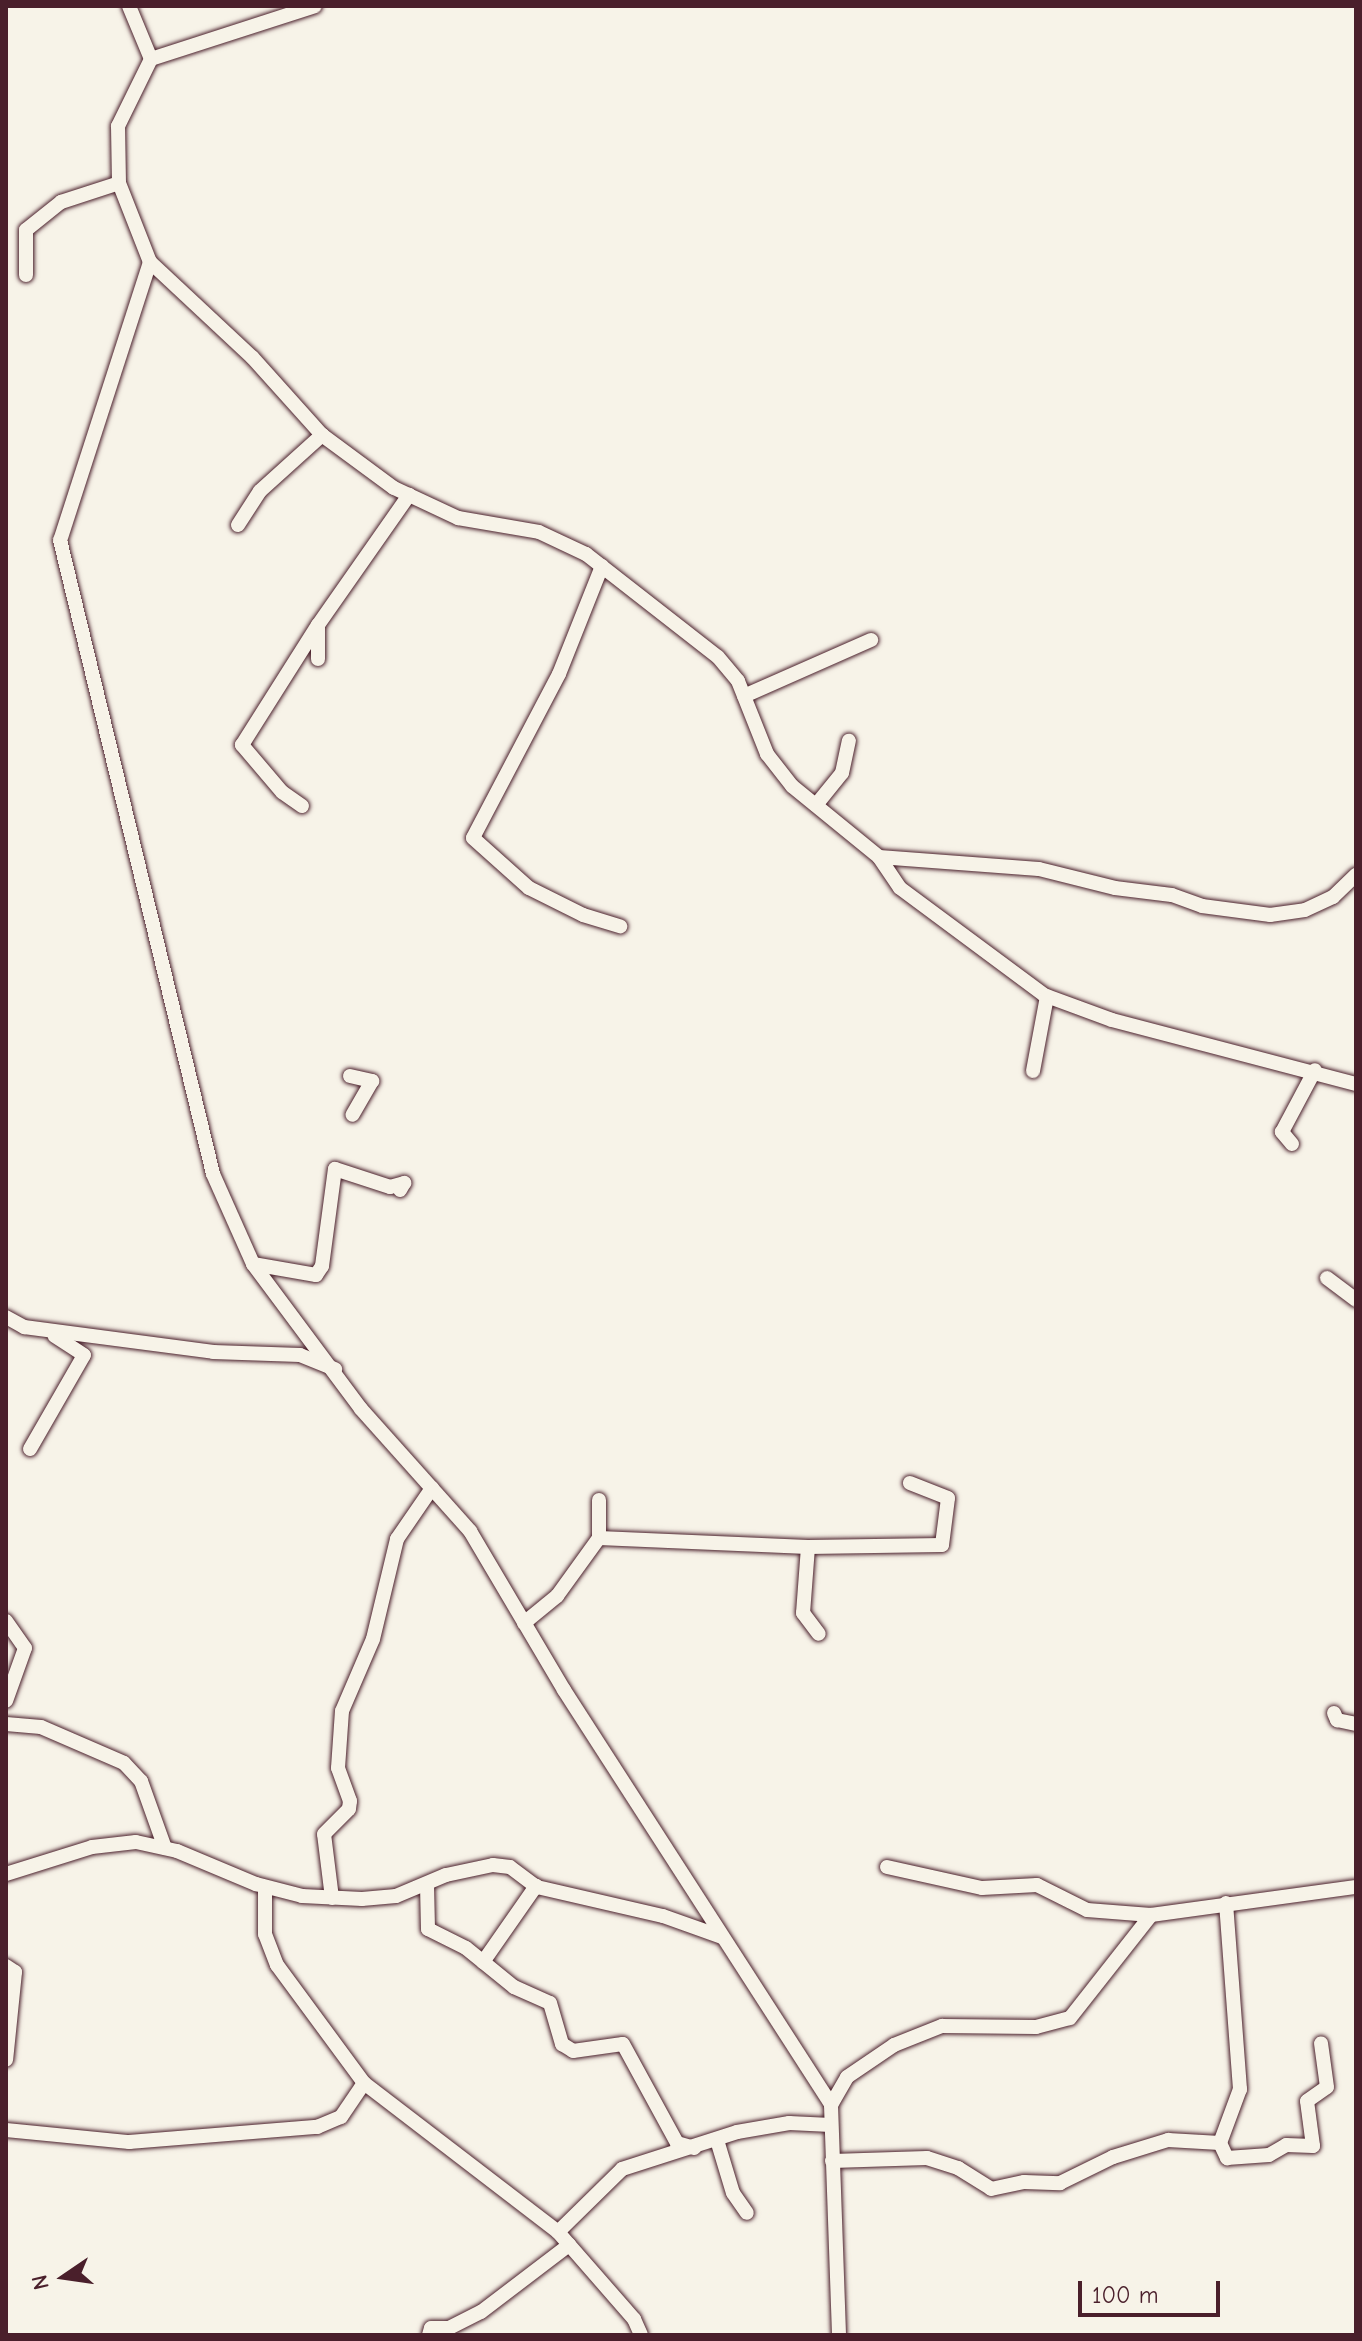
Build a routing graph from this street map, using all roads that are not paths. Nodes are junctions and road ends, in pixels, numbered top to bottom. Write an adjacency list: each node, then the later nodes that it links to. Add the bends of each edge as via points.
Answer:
1 (129, 6): 3 (street)
2 (315, 6): 3 (street)
3 (151, 59): 4 (street, via 118,126)
4 (119, 183): 5 (street); 6 (street, via 61,202 26,230)
5 (150, 262): 7 (street, via 252,357); 29 (street, via 60,540 213,1174)
6 (26, 275)
7 (322, 435): 8 (street); 9 (street, via 260,491)
8 (409, 495): 10 (street, via 458,518 539,532); 11 (street)
9 (238, 525)
10 (602, 566): 14 (street, via 718,657); 20 (street, via 559,674 473,838 529,888 583,915)
11 (318, 625): 13 (street); 17 (street, via 242,745 282,792)
12 (871, 640): 14 (street)
13 (318, 659)
14 (744, 696): 16 (street, via 767,754)
15 (849, 741): 16 (street, via 842,773)
16 (816, 805): 18 (street)
17 (302, 806)
18 (879, 857): 19 (street, via 1039,869 1115,888 1172,895 1202,906 1270,915 1305,910 1333,897); 21 (street, via 900,888)
19 (1356, 875)
20 (620, 926)
21 (1047, 996): 22 (street, via 1112,1020); 23 (street)
22 (1315, 1070): 25 (street); 27 (street, via 1282,1132)
23 (1033, 1071)
24 (350, 1076): 26 (street, via 372,1081)
25 (1356, 1084)
26 (352, 1115)
27 (1292, 1144)
28 (400, 1190): 29 (street, via 404,1183 390,1187 335,1169 322,1266 316,1275)
29 (253, 1264): 34 (street)
30 (1327, 1278): 31 (street)
31 (1356, 1300)
32 (6, 1317): 33 (street)
33 (24, 1327): 34 (street, via 213,1352 300,1355); 35 (street, via 66,1338 84,1355)
34 (336, 1370): 37 (street, via 361,1409)
35 (30, 1449)
36 (910, 1483): 40 (street, via 948,1498 942,1545)
37 (432, 1488): 42 (street, via 470,1531); 55 (street, via 397,1539 373,1639 342,1711 338,1768 350,1801 324,1834)
38 (599, 1500): 39 (street)
39 (599, 1538): 40 (street); 42 (street, via 557,1596)
40 (808, 1547): 43 (street, via 803,1613)
41 (6, 1621): 44 (street, via 25,1648)
42 (524, 1623): 58 (street)
43 (819, 1634)
44 (6, 1701)
45 (1334, 1713): 47 (street, via 1337,1720)
46 (6, 1724): 48 (street, via 41,1727 124,1763 141,1781)
47 (1356, 1724)
48 (165, 1848): 50 (street, via 136,1842 92,1847); 53 (street)
49 (887, 1867): 57 (street, via 982,1888 1037,1885 1087,1910)
50 (6, 1874)
51 (427, 1885): 52 (street, via 493,1865 510,1867); 55 (street, via 396,1896); 59 (street, via 428,1929)
52 (536, 1886): 58 (street, via 663,1916); 59 (street)
53 (265, 1887): 55 (street); 63 (street, via 265,1934 277,1965)
54 (1356, 1887): 56 (street)
55 (332, 1898)
56 (1226, 1903): 57 (street); 68 (street, via 1240,2089)
57 (1151, 1915): 64 (street, via 1070,2018 1036,2027 942,2026 894,2045 847,2077)
58 (722, 1937): 64 (street)
59 (483, 1962): 69 (street, via 514,1987 550,2003 562,2044 573,2051 623,2044 677,2143)
60 (6, 1966): 62 (street, via 15,1972)
61 (1321, 2043): 68 (street, via 1327,2087 1307,2101 1313,2146 1286,2145 1243,2160 1227,2158)
62 (6, 2060)
63 (364, 2083): 66 (street, via 341,2117 317,2127 129,2142); 72 (street)
64 (831, 2105): 65 (street)
65 (831, 2125): 67 (street, via 789,2123); 70 (street)
66 (6, 2130)
67 (717, 2140): 69 (street); 71 (street, via 733,2193)
68 (1220, 2143): 70 (street, via 1168,2140 1113,2157 1060,2183 1024,2182 991,2189 958,2168 927,2158)
69 (694, 2148): 72 (street, via 622,2169)
70 (832, 2161): 76 (street)
71 (747, 2213)
72 (558, 2232): 73 (street)
73 (569, 2245): 74 (street, via 481,2312 449,2328 431,2328); 75 (street, via 634,2319)
74 (429, 2335)
75 (641, 2335)
76 (839, 2335)

